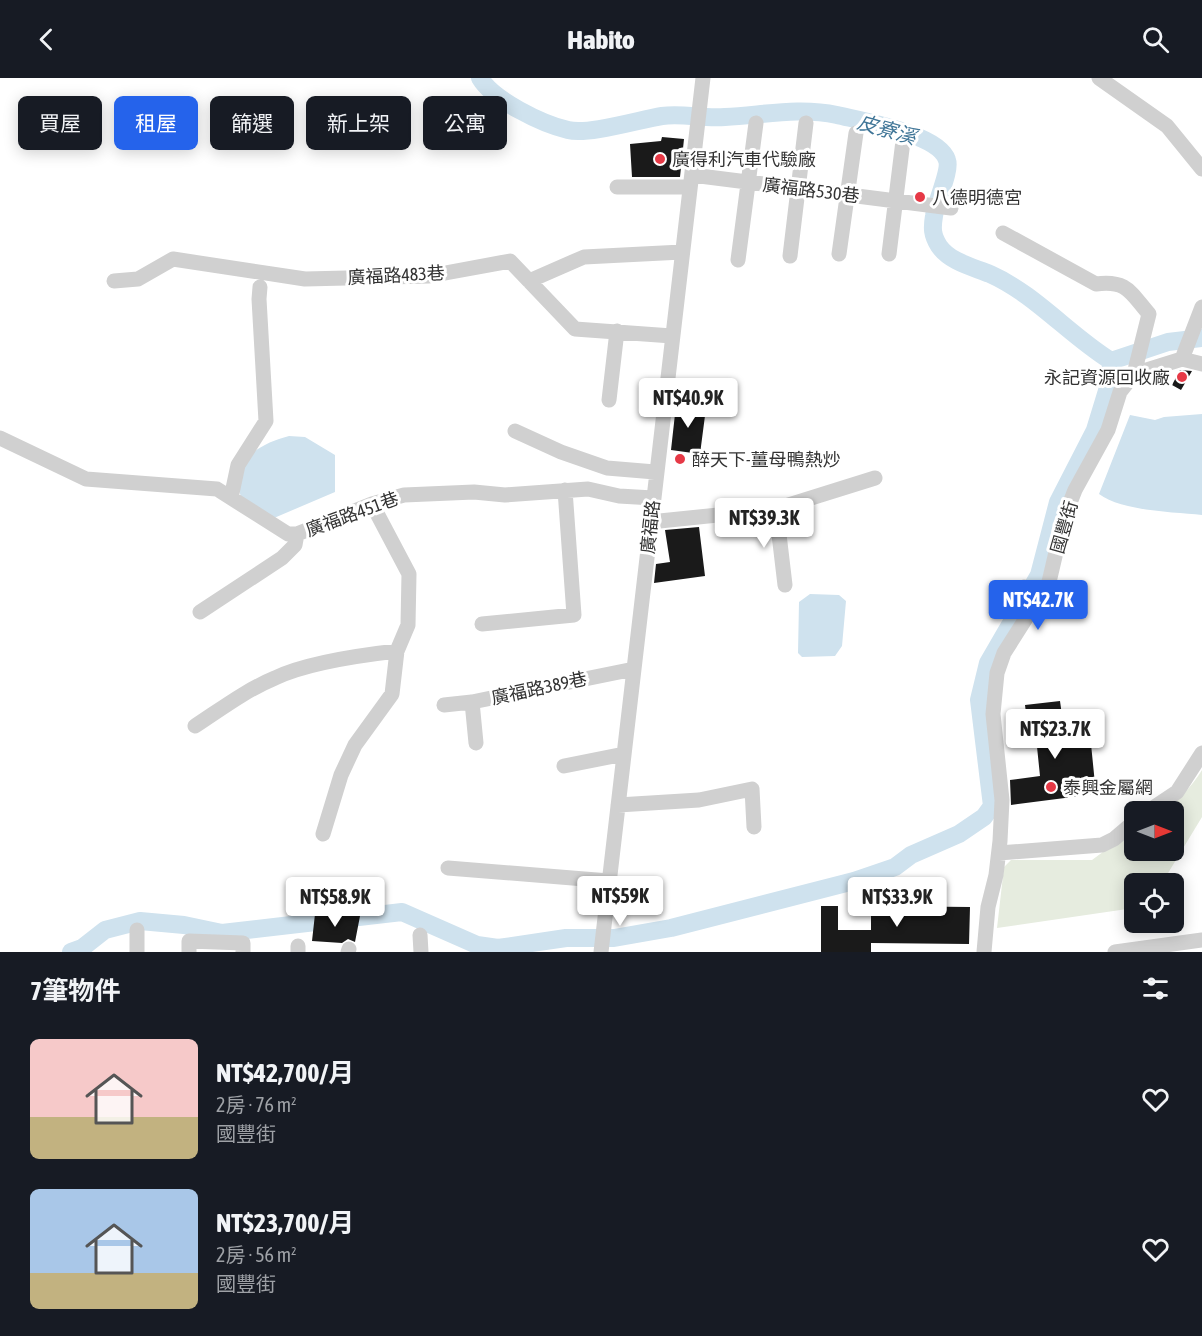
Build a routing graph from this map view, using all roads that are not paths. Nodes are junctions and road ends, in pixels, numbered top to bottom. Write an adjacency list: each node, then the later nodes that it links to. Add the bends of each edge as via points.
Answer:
1 (703, 78): 8 (street, 廣福路)
2 (1099, 78): 7 (street, via 1167,126)
3 (756, 123): 9 (street)
4 (806, 123): 11 (street)
5 (856, 133): 12 (street)
6 (903, 141): 13 (street)
7 (1202, 169)
8 (691, 181): 9 (street, 廣福路530巷); 10 (street, 廣福路530巷); 16 (street, 廣福路)
9 (749, 182): 11 (street, 廣福路530巷); 20 (street)
10 (617, 187)
11 (798, 188): 12 (street, 廣福路530巷); 19 (street)
12 (846, 195): 13 (street, 廣福路530巷); 17 (street)
13 (896, 201): 14 (street, 廣福路530巷); 18 (street)
14 (951, 208)
15 (1004, 233): 29 (street, 國豐街, via 1096,285 1124,285 1149,314)
16 (682, 252): 22 (street, via 584,257); 26 (street, 廣福路)
17 (839, 254)
18 (889, 254)
19 (790, 256)
20 (738, 260)
21 (114, 281): 22 (street, 廣福路483巷, via 138,279 173,259 305,279 429,276 510,261)
22 (529, 281): 25 (street, 廣福路483巷, via 575,329)
23 (260, 287): 36 (street, via 266,421 238,465)
24 (1201, 314): 27 (street)
25 (617, 331): 26 (street, 廣福路483巷); 30 (street)
26 (672, 336): 33 (street, 廣福路)
27 (1184, 356): 28 (street); 29 (street)
28 (1202, 364)
29 (1134, 372): 44 (street, 國豐街, via 1120,392 1108,429 1075,490 1049,582)
30 (609, 400)
31 (515, 431): 33 (street, via 561,453 607,468)
32 (0, 438): 36 (street, 廣福路451巷, via 86,479 217,489)
33 (655, 472): 37 (street, 廣福路)
34 (875, 478): 39 (street)
35 (565, 490): 37 (street, 廣福路451巷, via 588,489); 38 (street, 廣福路451巷, via 505,495 404,495); 46 (street, via 574,615)
36 (231, 498): 41 (street, 廣福路451巷, via 288,534)
37 (653, 498): 40 (street, 廣福路)
38 (372, 504): 41 (street, 廣福路451巷); 47 (street, via 410,574 408,625)
39 (776, 509): 40 (street); 42 (street)
40 (650, 522): 48 (street, 廣福路)
41 (297, 534): 45 (street, via 295,545 282,558)
42 (785, 585)
43 (1024, 587): 44 (street)
44 (1041, 597): 61 (street, 國豐街, via 1004,653 997,673 993,714 1002,800)
45 (200, 612)
46 (482, 624)
47 (397, 651): 51 (street, via 276,677); 60 (street, via 392,694 355,745 341,775)
48 (634, 669): 49 (street, 廣福路389巷); 54 (street, 廣福路)
49 (472, 702): 50 (street, 廣福路389巷); 52 (street)
50 (444, 705)
51 (195, 726)
52 (476, 743)
53 (1202, 753): 56 (street, via 1177,792)
54 (624, 754): 55 (street); 57 (street, 廣福路)
55 (564, 766)
56 (1164, 801)
57 (618, 806): 58 (street, via 699,800 752,789); 63 (street, 廣福路)
58 (754, 827)
59 (1124, 830): 61 (street, via 1102,845)
60 (323, 834)
61 (999, 853): 72 (street, 國豐街)
62 (448, 868): 63 (street)
63 (609, 881): 69 (street, 廣福路)
64 (137, 930): 70 (street)
65 (420, 936): 71 (street)
66 (1202, 940): 73 (street)
67 (189, 946): 68 (street)
68 (243, 947)
69 (601, 950)
70 (137, 952)
71 (421, 952)
72 (984, 952)
73 (1115, 952)

